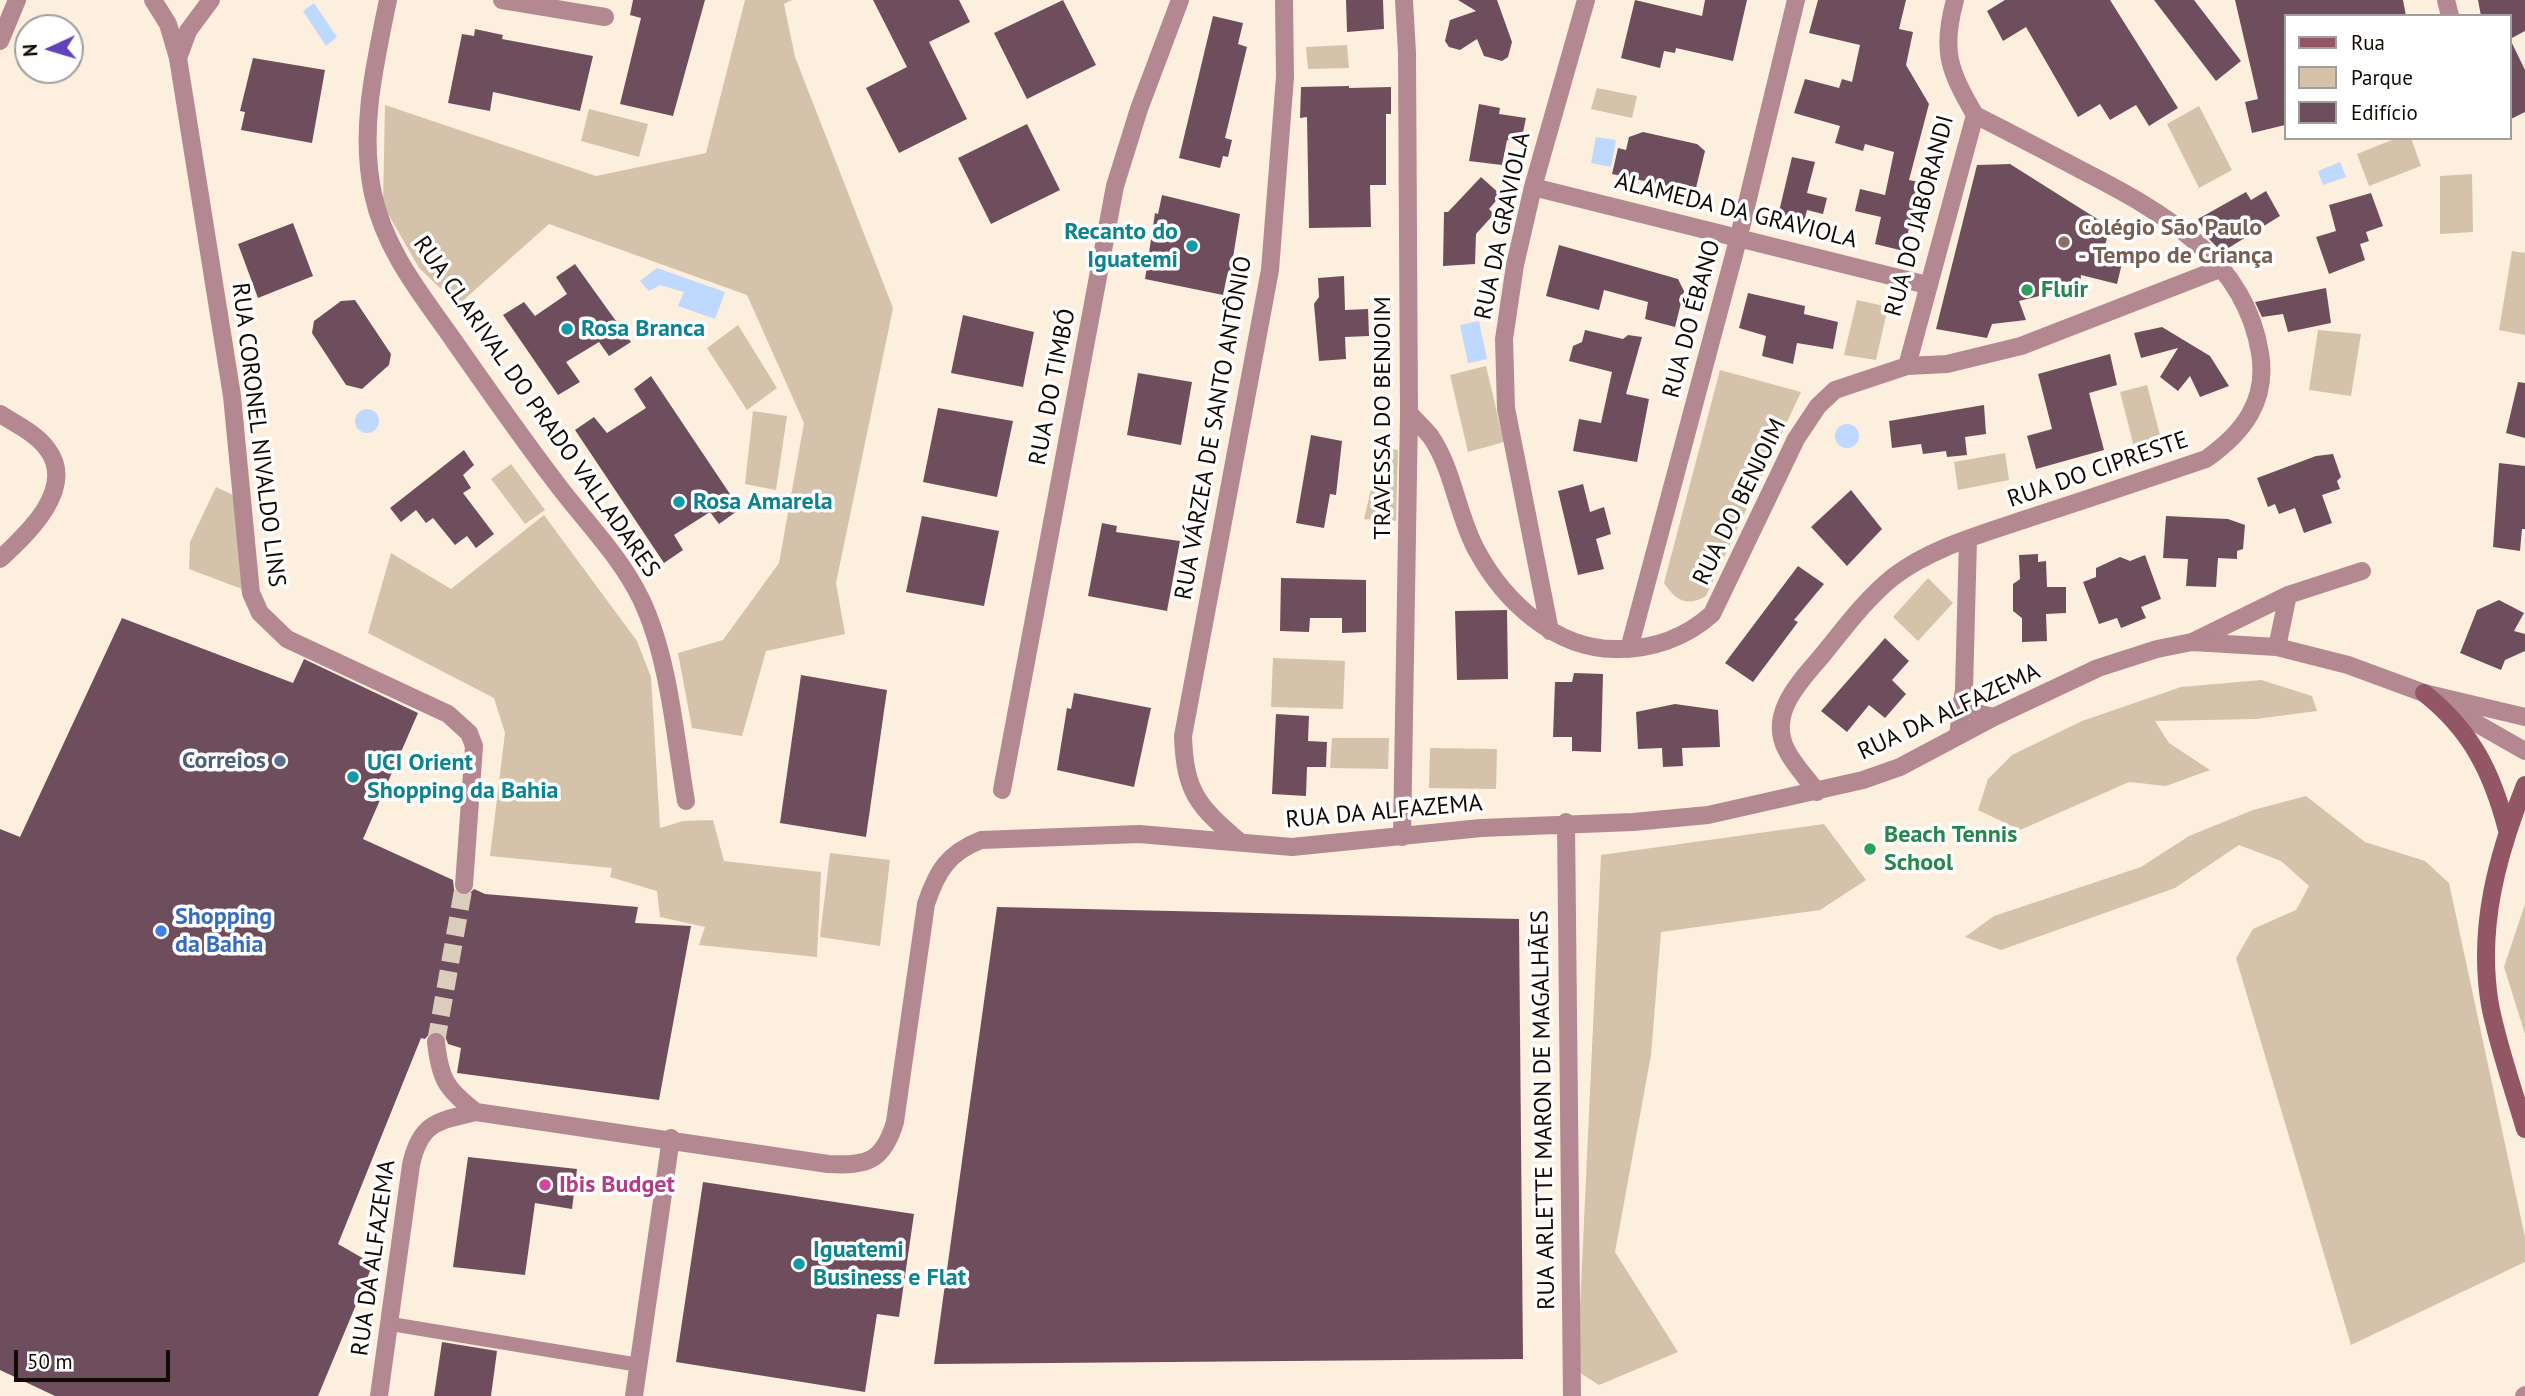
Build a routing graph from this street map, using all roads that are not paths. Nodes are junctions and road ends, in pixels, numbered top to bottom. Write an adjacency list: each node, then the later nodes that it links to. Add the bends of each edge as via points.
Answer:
1 (17, 0): 13 (street)
2 (153, 0): 14 (street, RUA CORONEL NIVALDO LINS, via 168,24)
3 (211, 0): 14 (street, via 188,31)
4 (388, 0): 40 (street, RUA CLARIVAL DO PRADO VALLADARES, via 368,106 367,150 384,231 400,265 641,599 667,691)
5 (502, 0): 12 (street)
6 (1180, 0): 38 (street, RUA DO TIMBÓ, via 1115,186)
7 (1284, 0): 44 (street, RUA VÁRZEA DE SANTO ANTÔNIO, via 1286,77 1269,270 1183,736 1184,771 1195,796)
8 (1404, 0): 21 (street, TRAVESSA DO BENJOIM)
9 (1586, 0): 16 (street, RUA DA GRAVIOLA)
10 (1796, 0): 17 (street, RUA DO ÉBANO)
11 (1955, 0): 15 (street, RUA DO JABORANDI, via 1947,30 1948,59)
12 (605, 18)
13 (0, 41)
14 (178, 58): 45 (street, RUA CORONEL NIVALDO LINS, via 232,396 251,593 272,628 287,639 448,714 469,733 475,761)
15 (1975, 115): 18 (street, RUA DO CIPRESTE, via 2145,202 2199,242); 19 (street, RUA DO JABORANDI)
16 (1533, 187): 17 (street, ALAMEDA DA GRAVIOLA); 27 (street, RUA DA GRAVIOLA, via 1504,339 1506,408)
17 (1739, 236): 19 (street, ALAMEDA DA GRAVIOLA); 30 (street, RUA DO ÉBANO)
18 (2222, 268): 20 (street, RUA DO BENJOIM, via 2021,346 1947,364); 23 (street, RUA DO CIPRESTE, via 2245,303 2257,333 2263,368 2257,399 2232,441 2206,459)
19 (1927, 285): 20 (street, RUA DO JABORANDI)
20 (1907, 366): 30 (street, RUA DO BENJOIM, via 1835,390 1818,406 1796,439 1712,614 1695,630 1670,641)
21 (1409, 413): 27 (street, RUA DO BENJOIM, via 1431,437 1477,551 1524,612); 43 (street, TRAVESSA DO BENJOIM)
22 (0, 414): 24 (street, via 46,447 55,461 56,479 51,498 25,536)
23 (1968, 539): 32 (street); 39 (street, RUA DO CIPRESTE, via 1922,558 1893,577 1869,599 1790,695 1782,715 1785,748)
24 (0, 559)
25 (2362, 571): 26 (street, RUA DA ALFAZEMA)
26 (2288, 594): 28 (street, RUA DA ALFAZEMA); 29 (street)
27 (1550, 631): 30 (street, RUA DO BENJOIM, via 1603,649)
28 (2192, 642): 29 (street, RUA DA ALFAZEMA); 33 (street, RUA DA ALFAZEMA, via 2098,668)
29 (2277, 648): 31 (street, RUA DA ALFAZEMA, via 2348,665)
30 (1629, 649)
31 (2424, 693): 34 (street, RUA DA ALFAZEMA); 36 (street, RUA DA ALFAZEMA); 42 (main road, via 2449,713 2478,753)
32 (1962, 701): 33 (street, via 1976,713); 35 (street)
33 (1994, 717): 35 (street, RUA DA ALFAZEMA)
34 (2525, 718)
35 (1958, 736): 39 (street, RUA DA ALFAZEMA, via 1900,767)
36 (2525, 751)
37 (2525, 785): 42 (main road)
38 (1002, 790)
39 (1817, 792): 41 (street, RUA DA ALFAZEMA, via 1708,815)
40 (685, 801)
41 (1566, 822): 43 (street, RUA DA ALFAZEMA); 54 (street, RUA ARLETTE MARON DE MAGALHÃES)
42 (2507, 830): 48 (main road, via 2487,919 2486,960 2490,1005)
43 (1402, 836): 44 (street, RUA DA ALFAZEMA, via 1292,847)
44 (1240, 842): 49 (street, RUA DA ALFAZEMA, via 1126,834 1006,837 962,848 934,879 926,904 895,1122 881,1153 851,1165 828,1164)
45 (464, 885)
46 (436, 1042): 47 (street, via 439,1073 448,1088)
47 (476, 1112): 49 (street, RUA DA ALFAZEMA); 50 (street, RUA DA ALFAZEMA, via 429,1126 416,1141)
48 (2525, 1129)
49 (671, 1138): 51 (street)
50 (391, 1324): 51 (street); 52 (street, RUA DA ALFAZEMA)
51 (639, 1365): 53 (street)
52 (379, 1396)
53 (634, 1396)
54 (1573, 1396)

